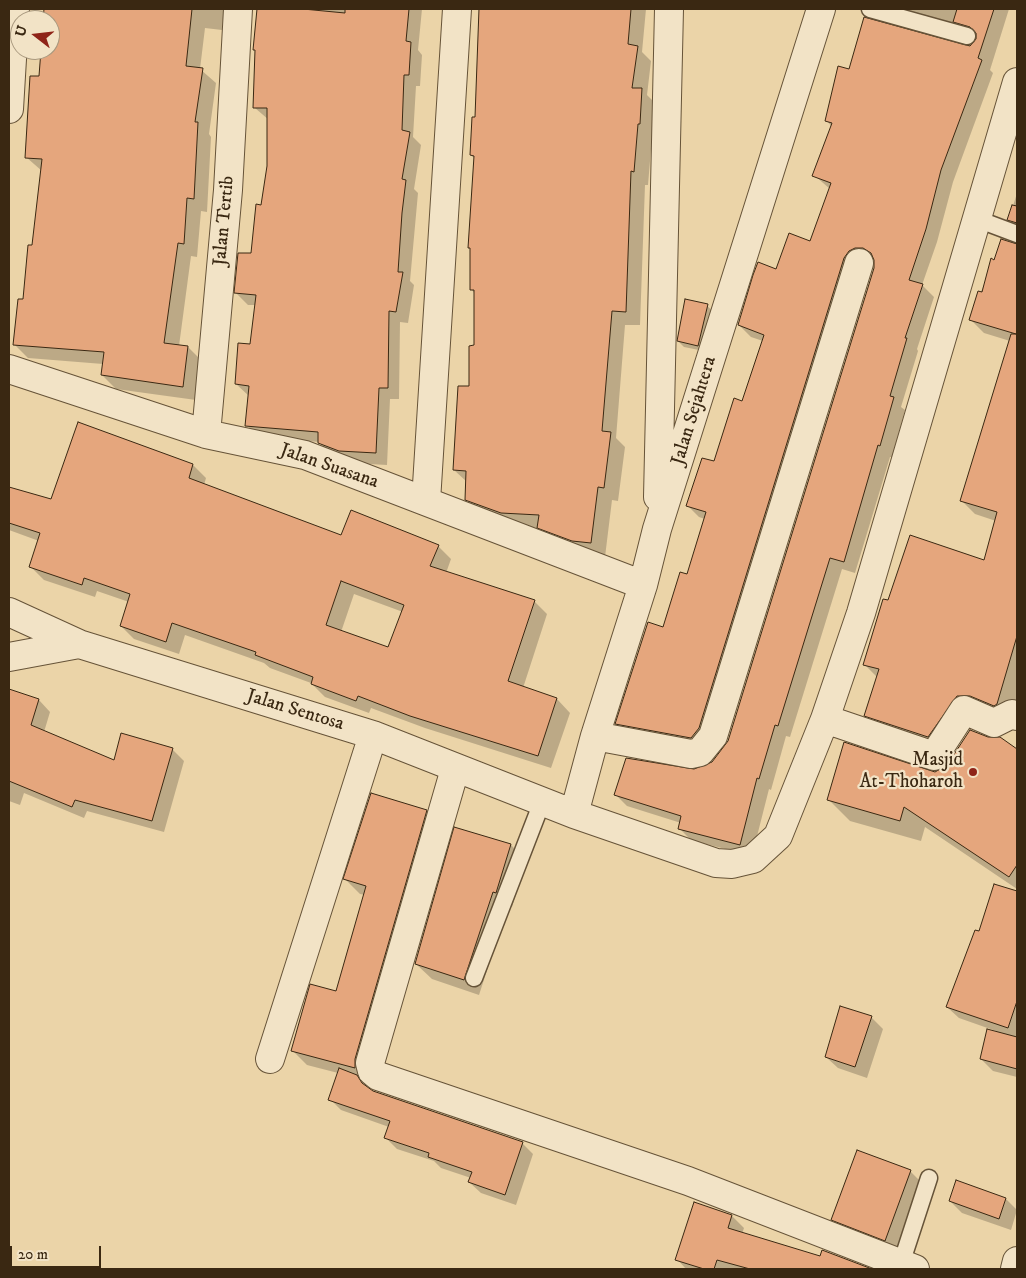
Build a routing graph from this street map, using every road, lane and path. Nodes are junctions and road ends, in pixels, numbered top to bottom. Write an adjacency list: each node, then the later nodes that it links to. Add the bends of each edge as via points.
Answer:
1 (15, 9): 9 (street)
2 (238, 9): 14 (street, Jalan Tertib, via 228,190)
3 (457, 9): 15 (street)
4 (669, 9): 16 (street)
5 (821, 9): 16 (street, Jalan Sejahtera)
6 (870, 9): 7 (lane)
7 (967, 36)
8 (1017, 82): 10 (street, Jalan Sentosa)
9 (9, 109)
10 (977, 219): 11 (lane); 22 (street, Jalan Sentosa, via 861,613)
11 (1017, 234)
12 (859, 263): 24 (street, via 712,736 700,752 691,754)
13 (9, 369): 14 (street, Jalan Suasana)
14 (206, 434): 15 (street, Jalan Suasana, via 305,455)
15 (426, 501): 17 (street, Jalan Suasana)
16 (657, 529): 17 (street, Jalan Sejahtera)
17 (643, 585): 24 (street, Jalan Sejahtera)
18 (9, 612): 19 (street)
19 (79, 644): 20 (street, Jalan Sentosa); 23 (street, Jalan Sentosa)
20 (9, 657)
21 (1017, 716): 22 (street, via 1012,714 994,723 964,710 934,756)
22 (825, 719): 27 (street, Jalan Sentosa, via 778,836 767,848 743,863 716,863)
23 (373, 735): 25 (street, Jalan Sentosa); 29 (street)
24 (596, 736): 27 (street, Jalan Sejahtera)
25 (455, 768): 26 (street, Jalan Sentosa); 32 (street, via 370,1063 372,1071 378,1076 688,1181)
26 (542, 802): 27 (street, Jalan Sentosa); 28 (lane)
27 (574, 814)
28 (474, 978)
29 (270, 1059)
30 (929, 1178): 32 (lane)
31 (1017, 1261): 33 (street)
32 (908, 1267)
33 (1015, 1269)

